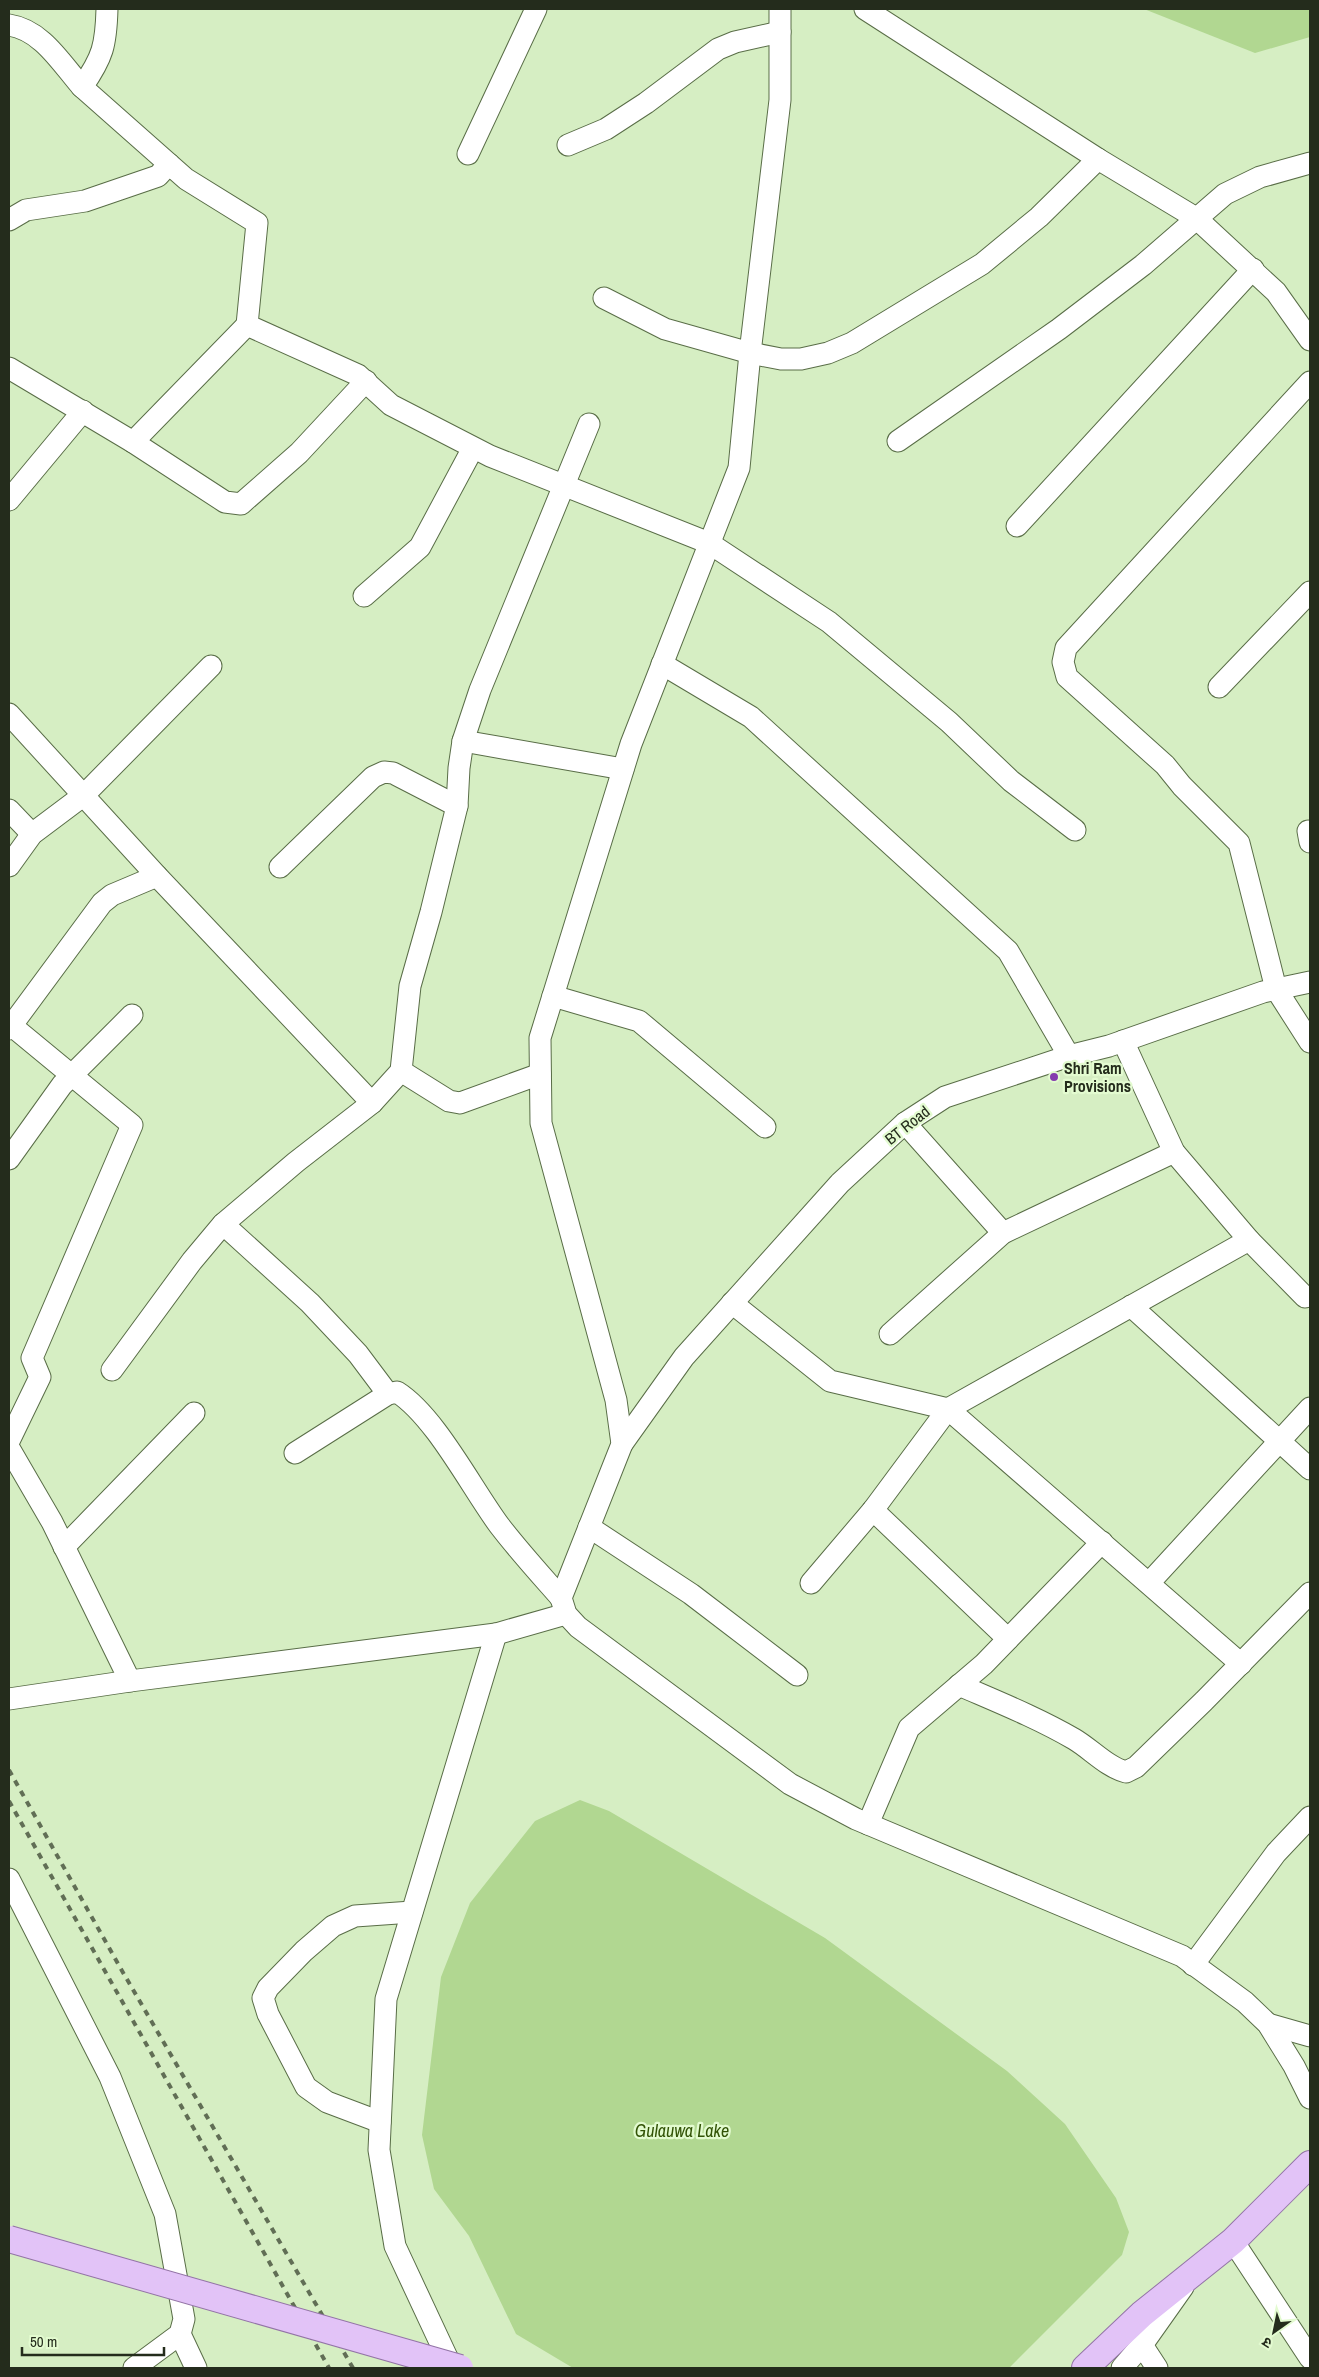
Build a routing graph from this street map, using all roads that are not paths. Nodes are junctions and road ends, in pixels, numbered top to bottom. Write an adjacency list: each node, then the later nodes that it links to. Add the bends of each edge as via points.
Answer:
1 (107, 9): 7 (street, via 104,47)
2 (536, 9): 9 (street)
3 (780, 9): 6 (street)
4 (865, 9): 10 (street)
5 (9, 25): 7 (street, via 35,34)
6 (780, 32): 8 (street, via 718,49 606,129); 19 (street, via 780,100)
7 (82, 87): 12 (street)
8 (568, 145)
9 (468, 154)
10 (1098, 159): 13 (street); 19 (street, via 1039,218 982,264 852,343 828,354 801,359)
11 (1310, 162): 13 (street, via 1260,177 1225,194)
12 (169, 164): 14 (street, via 158,176 85,201 26,210); 17 (street, via 186,179 257,223)
13 (1196, 218): 15 (street); 25 (street, via 1143,265 1059,329)
14 (9, 220)
15 (1253, 269): 18 (street, via 1276,292); 30 (street)
16 (604, 298): 19 (street, via 665,329)
17 (247, 324): 21 (street); 26 (street)
18 (1310, 340)
19 (750, 353): 31 (street, via 739,468)
20 (9, 368): 23 (street)
21 (366, 381): 26 (street, via 299,453 241,504 225,502); 27 (street, via 391,405)
22 (1310, 382): 49 (street, via 1066,648 1063,662 1067,677 1165,765 1239,843)
23 (83, 411): 26 (street); 29 (street)
24 (589, 424): 28 (street)
25 (898, 441)
26 (133, 442)
27 (474, 448): 28 (street); 33 (street, via 420,548)
28 (565, 486): 31 (street); 38 (street, via 480,690)
29 (9, 500)
30 (1017, 526)
31 (709, 543): 34 (street); 43 (street, via 829,622 949,722 1011,781)
32 (1310, 592): 36 (street)
33 (364, 596)
34 (662, 664): 39 (street); 55 (street, via 751,717 1008,951)
35 (211, 666): 40 (street)
36 (1219, 687)
37 (9, 714): 40 (street)
38 (463, 741): 39 (street); 41 (street)
39 (623, 769): 50 (street)
40 (84, 795): 44 (street); 47 (street)
41 (457, 806): 46 (street, via 393,773 384,772 372,777); 56 (street, via 410,986)
42 (9, 810): 44 (street)
43 (1075, 830)
44 (32, 834): 45 (street)
45 (9, 866)
46 (280, 867)
47 (157, 876): 52 (street, via 112,895 102,903); 59 (street)
48 (1310, 982): 49 (street, BT Road)
49 (1276, 989): 53 (street, BT Road); 54 (street)
50 (553, 996): 57 (street, via 540,1038); 61 (street, via 639,1022)
51 (132, 1015): 58 (street)
52 (10, 1027): 58 (street)
53 (1123, 1041): 55 (street, BT Road); 62 (street)
54 (1310, 1042)
55 (1069, 1056): 60 (street, BT Road, via 945,1097)
56 (401, 1071): 57 (street, via 449,1101 460,1103); 59 (street)
57 (540, 1074): 78 (street, via 541,1123 616,1400)
58 (71, 1076): 63 (street); 76 (street, via 132,1125 32,1358 40,1377)
59 (372, 1103): 64 (street)
60 (905, 1123): 65 (street); 68 (street, BT Road, via 840,1183)
61 (765, 1127)
62 (1174, 1152): 65 (street); 66 (street)
63 (9, 1159)
64 (224, 1224): 71 (street); 72 (street, via 310,1303 358,1354)
65 (1003, 1232): 70 (street)
66 (1249, 1240): 67 (street); 69 (street)
67 (1305, 1297)
68 (732, 1303): 74 (street, via 830,1381); 78 (street, BT Road, via 684,1357)
69 (1131, 1306): 74 (street); 77 (street)
70 (890, 1334)
71 (112, 1370)
72 (388, 1394): 80 (street); 89 (street, via 397,1392 410,1400 426,1419 500,1526)
73 (1310, 1408): 77 (street)
74 (948, 1409): 82 (street); 84 (street)
75 (194, 1413): 85 (street)
76 (9, 1441)
77 (1279, 1441): 81 (street); 87 (street)
78 (622, 1444): 83 (street, BT Road)
79 (9, 1448): 85 (street)
80 (295, 1453)
81 (1310, 1469)
82 (873, 1510): 86 (street); 91 (street)
83 (589, 1526): 89 (street, BT Road); 93 (street, via 691,1594)
84 (1102, 1542): 87 (street); 91 (street)
85 (64, 1547): 94 (street)
86 (811, 1583)
87 (1149, 1583): 92 (street)
88 (1310, 1593): 92 (street)
89 (564, 1606): 90 (street); 98 (street, via 578,1627 790,1784)
90 (496, 1634): 94 (street); 100 (street)
91 (1008, 1639): 95 (street)
92 (1241, 1664): 95 (street, via 1136,1767 1126,1772 1039,1720)
93 (797, 1675)
94 (130, 1681): 96 (street)
95 (959, 1685): 98 (street, via 909,1728)
96 (9, 1699)
97 (1310, 1816): 101 (street, via 1276,1853)
98 (868, 1824): 101 (street, via 1182,1956)
99 (9, 1879): 110 (street, via 110,2077 165,2214 184,2319)
100 (412, 1912): 105 (street, via 386,1999); 105 (street, via 355,1916 333,1926 298,1957 268,1988 263,1998 306,2087 327,2102)
101 (1193, 1965): 102 (street, via 1245,2002)
102 (1268, 2024): 103 (street); 104 (street)
103 (1310, 2036)
104 (1310, 2098)
105 (380, 2122): 115 (street, via 379,2150 395,2246)
106 (1310, 2164): 108 (main road)
107 (9, 2239): 116 (main road, bridge)
108 (1233, 2241): 109 (main road); 112 (street)
109 (1193, 2273): 111 (street); 117 (main road, via 1142,2314)
110 (180, 2334): 113 (street); 114 (street)
111 (1142, 2345): 118 (street); 119 (street)
112 (1310, 2358)
113 (134, 2368)
114 (196, 2368)
115 (452, 2368)
116 (460, 2368)
117 (1084, 2368)
118 (1122, 2368)
119 (1158, 2368)

